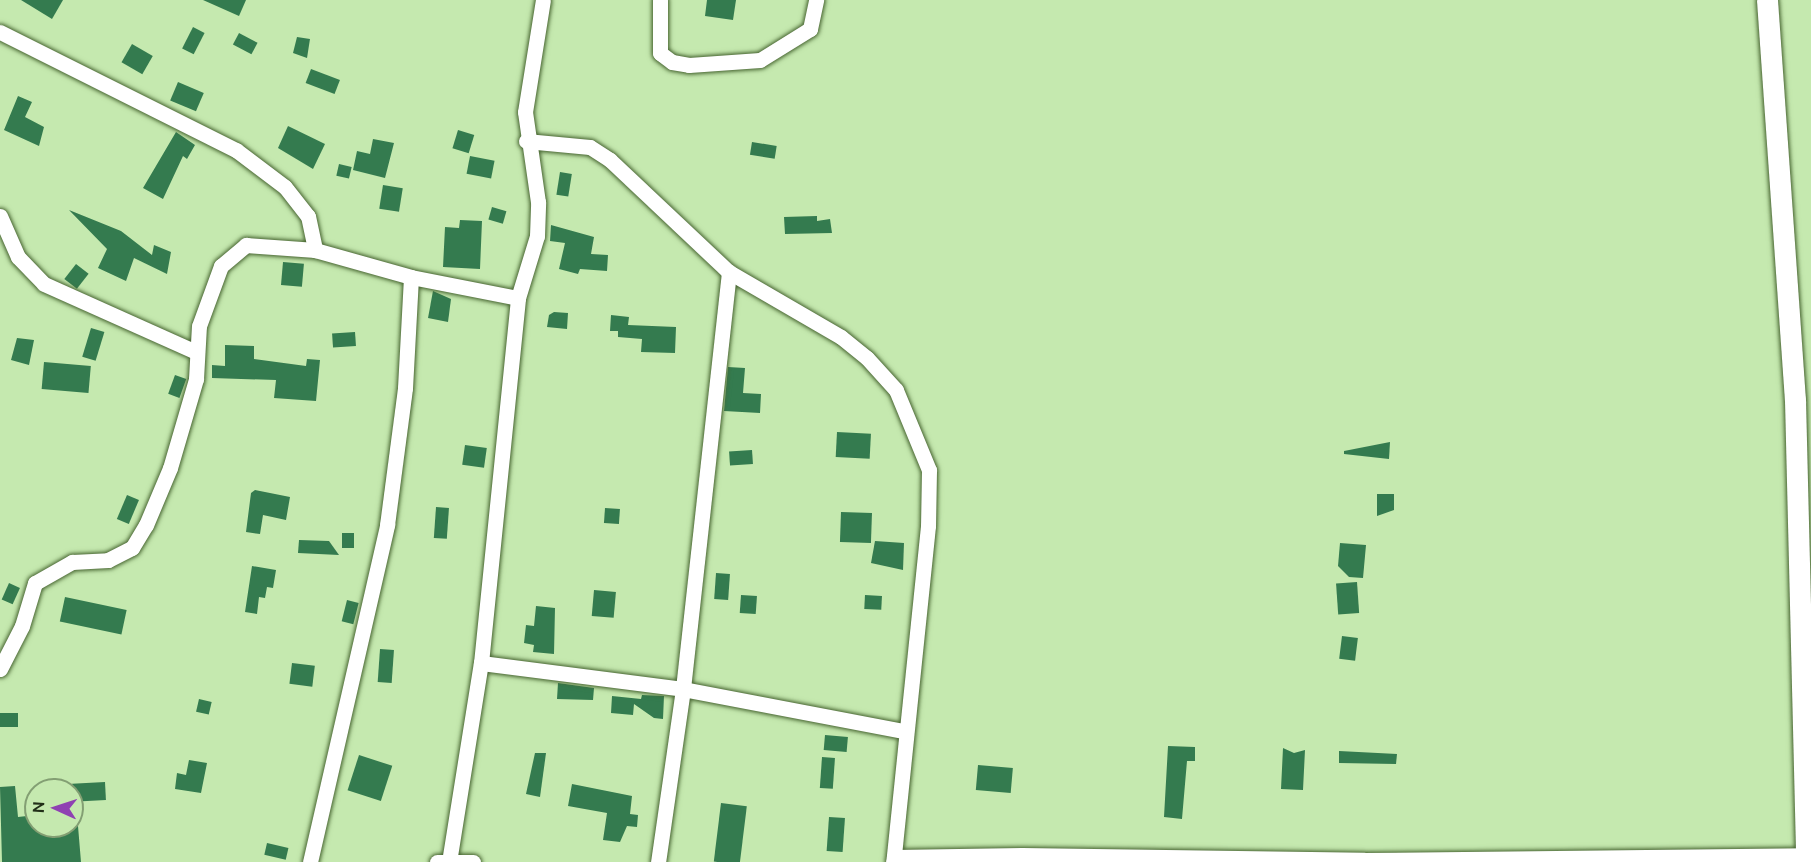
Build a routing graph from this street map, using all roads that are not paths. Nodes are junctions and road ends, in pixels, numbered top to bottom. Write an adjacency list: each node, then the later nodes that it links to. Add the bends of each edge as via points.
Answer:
1 (660, 0): 2 (street, via 660,53 689,65 760,60 810,30)
2 (816, 0)
3 (1767, 0): 13 (street, via 1795,400)
4 (539, 2): 6 (street, via 525,112)
5 (0, 32): 8 (street, via 254,163 285,187 308,216)
6 (526, 141): 9 (street, via 565,142 596,151); 11 (street, via 538,202 537,236)
7 (0, 216): 12 (street, via 18,257 44,284)
8 (315, 250): 10 (street); 12 (street, via 246,245 228,258 206,305)
9 (729, 272): 16 (street); 17 (street, via 841,337 867,358 896,390 916,429 929,470 928,526)
10 (411, 277): 11 (street); 24 (street, via 405,388 387,525)
11 (518, 298): 14 (street)
12 (196, 352): 15 (street, via 193,387 170,468 132,548 108,560 72,561 35,583 22,626)
13 (1807, 649): 19 (street)
14 (481, 663): 16 (street); 22 (street)
15 (0, 669)
16 (683, 689): 17 (street); 26 (street)
17 (903, 731): 20 (street)
18 (1022, 858): 20 (street); 23 (street)
19 (1806, 858): 21 (street)
20 (893, 859)
21 (1638, 859): 23 (street)
22 (445, 861): 25 (street)
23 (1364, 861)
24 (310, 862)
25 (473, 862)
26 (658, 862)

